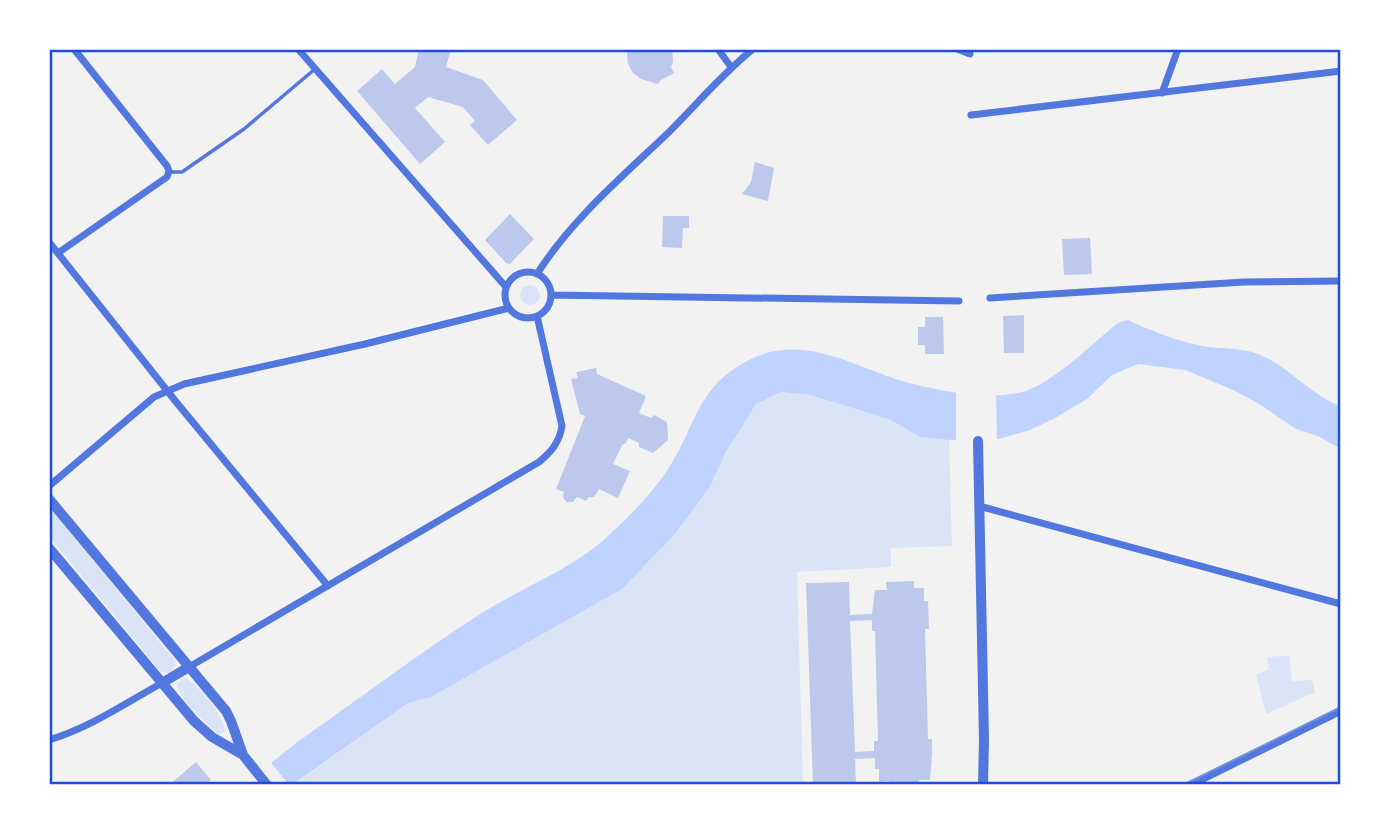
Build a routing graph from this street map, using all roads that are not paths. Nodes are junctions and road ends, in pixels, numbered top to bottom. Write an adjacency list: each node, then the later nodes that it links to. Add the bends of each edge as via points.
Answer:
1 (74, 49): 13 (street)
2 (298, 49): 9 (street)
3 (718, 49): 8 (street)
4 (753, 49): 8 (street)
5 (957, 49): 7 (street)
6 (1178, 49): 11 (street)
7 (970, 54)
8 (731, 67): 16 (street, via 581,217)
9 (315, 69): 13 (lane, via 244,129 182,172); 18 (street)
10 (1341, 71): 11 (street)
11 (1162, 93): 12 (street)
12 (971, 114)
13 (169, 172): 15 (street)
14 (49, 242): 15 (street)
15 (58, 253): 24 (street)
16 (537, 274): 18 (street, via 524,272 513,277); 19 (street)
17 (1341, 281): 20 (street, via 1244,282)
18 (506, 288): 22 (street)
19 (551, 295): 21 (street); 23 (street)
20 (990, 298)
21 (959, 301)
22 (509, 308): 23 (street, via 527,318); 24 (street, via 184,384)
23 (537, 316): 30 (street, via 562,426 551,452)
24 (167, 392): 26 (street, via 154,397); 30 (street)
25 (978, 441): 28 (street)
26 (49, 486)
27 (49, 499): 32 (street)
28 (979, 506): 31 (street); 38 (street)
29 (49, 548): 33 (street)
30 (327, 586): 32 (street)
31 (1341, 604)
32 (189, 667): 33 (street); 36 (street, via 226,711)
33 (162, 682): 35 (street, via 102,719); 36 (street, via 203,730)
34 (1341, 711): 39 (street)
35 (49, 740)
36 (243, 755): 37 (street)
37 (267, 785)
38 (985, 785)
39 (1191, 785)

